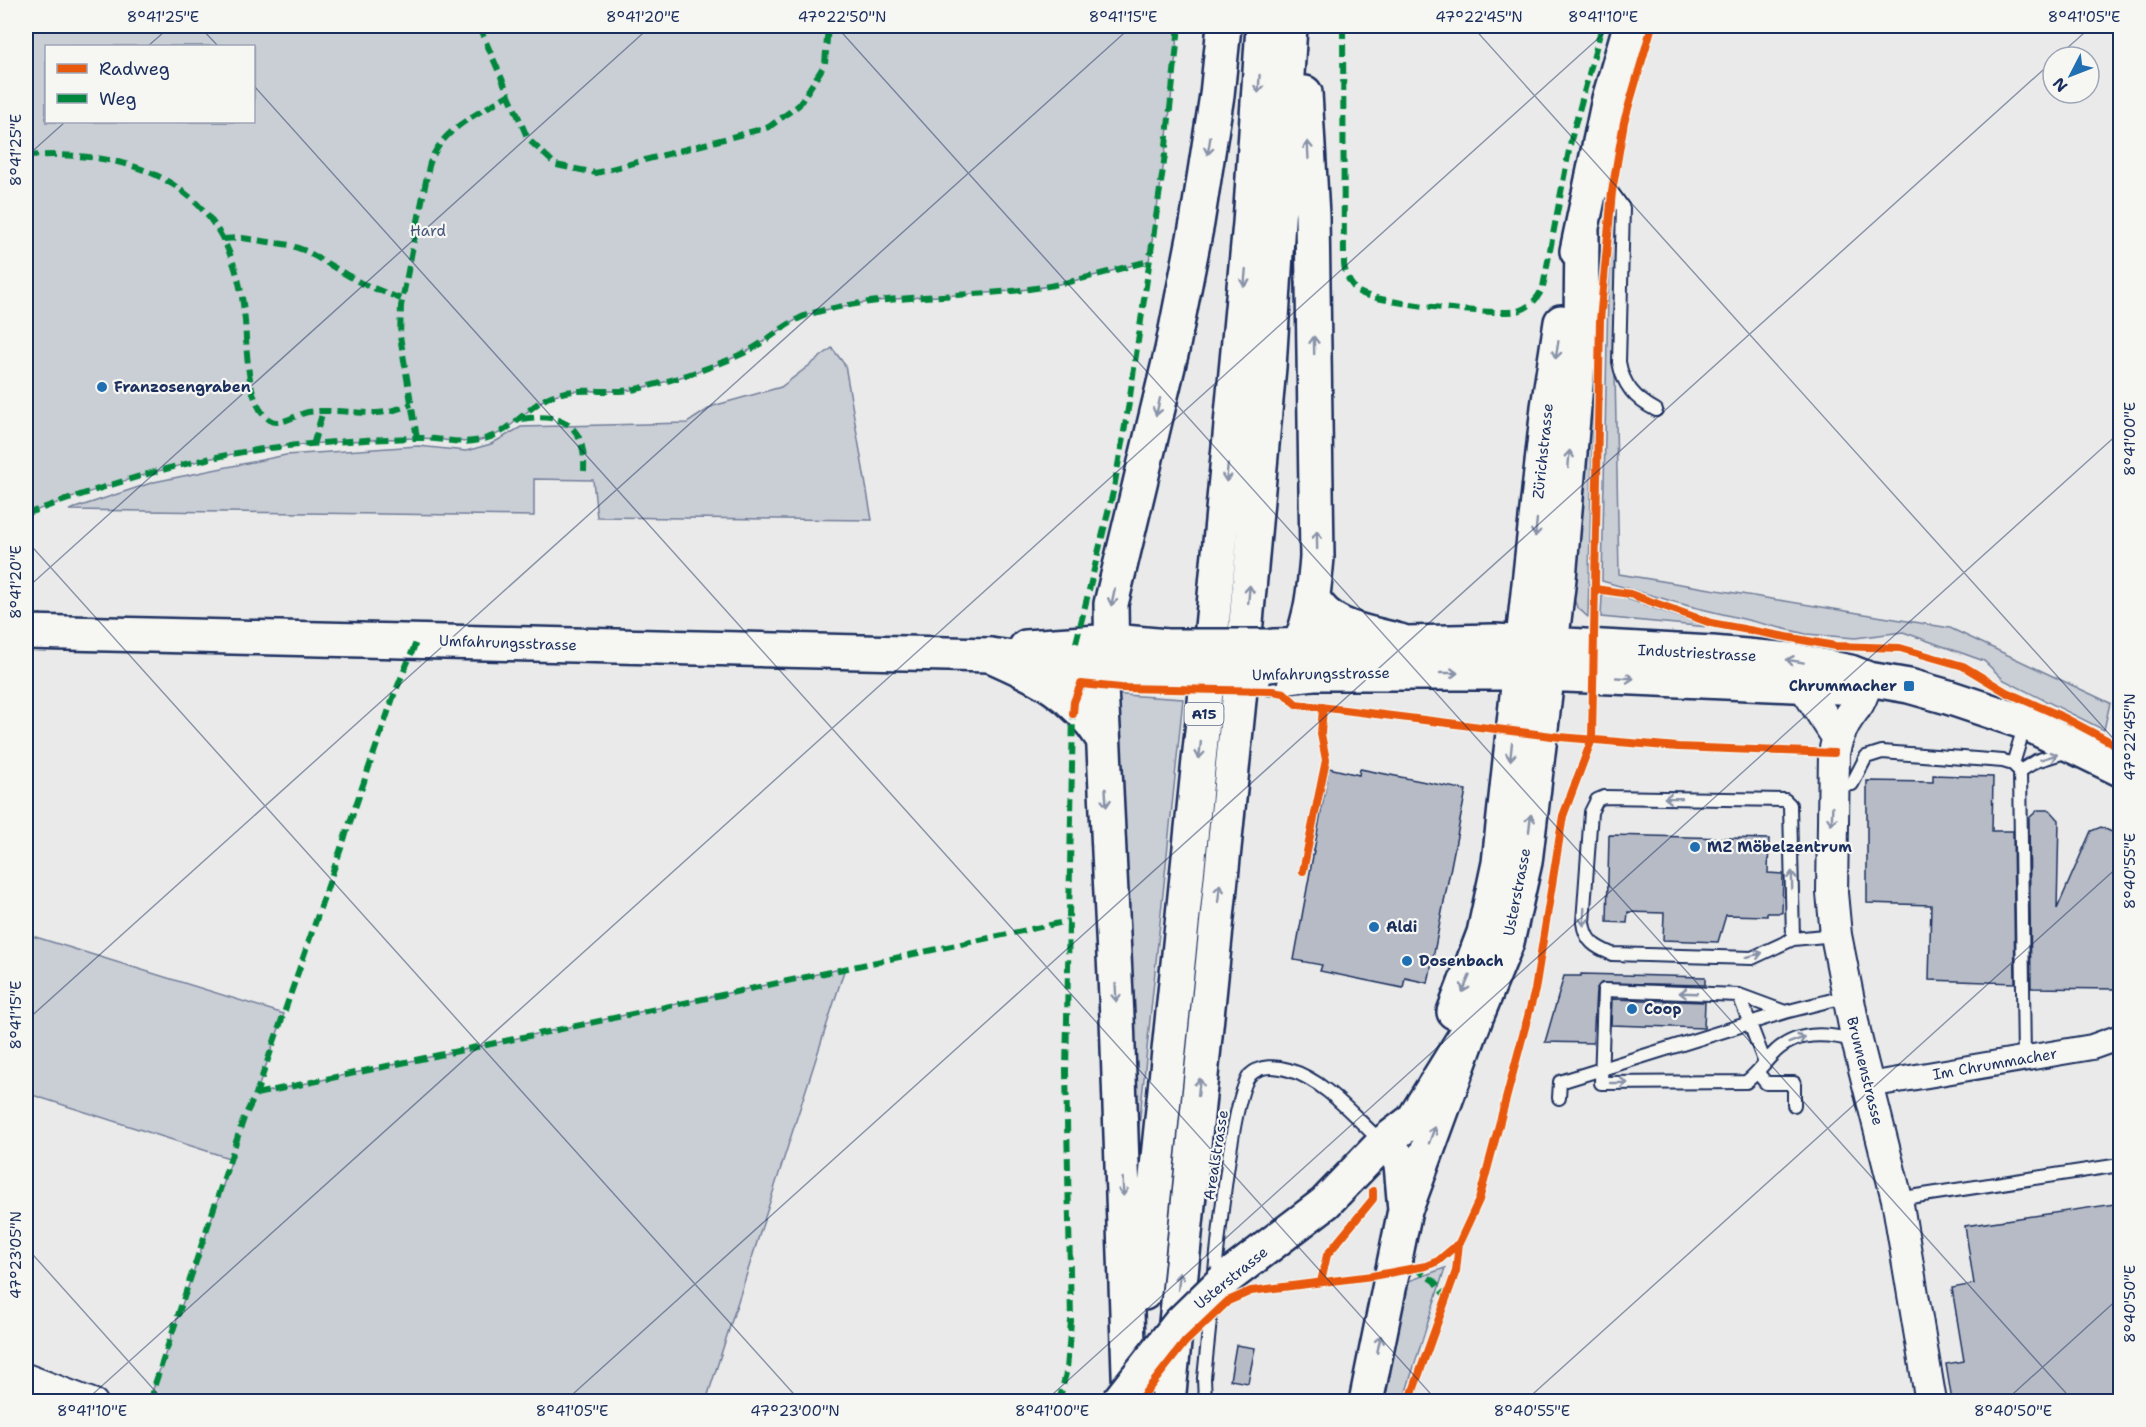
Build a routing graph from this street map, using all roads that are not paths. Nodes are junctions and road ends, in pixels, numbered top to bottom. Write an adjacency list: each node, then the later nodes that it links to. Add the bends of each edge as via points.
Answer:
1 (1224, 26): 12 (main road, one-way to 12, via 1217,95 1177,327 1111,604)
2 (1263, 26): 47 (main road, A15, one-way to 47, via 1250,223 1206,702)
3 (1290, 26): 48 (main road, A15, one-way to 3, via 1264,427)
4 (1301, 26): 8 (main road, one-way to 4, via 1317,545 1312,227)
5 (1630, 26): 6 (main road, Zürichstrasse)
6 (1589, 189): 7 (lane, via 1612,192 1623,208 1621,375 1634,395); 14 (main road, Zürichstrasse, via 1548,407)
7 (1656, 410)
8 (1313, 598): 10 (main road, via 1333,621); 15 (main road)
9 (26, 632): 11 (main road, Umfahrungsstrasse)
10 (1400, 641): 14 (main road, Umfahrungsstrasse); 15 (main road, Umfahrungsstrasse)
11 (990, 655): 12 (main road, Umfahrungsstrasse, via 1035,645); 20 (main road, via 1064,692)
12 (1113, 655): 13 (main road, Umfahrungsstrasse); 20 (main road, via 1101,687)
13 (1170, 658): 15 (main road, Umfahrungsstrasse, bridge); 15 (main road, Umfahrungsstrasse, bridge, via 1225,669)
14 (1535, 658): 15 (main road, Umfahrungsstrasse, one-way to 14, via 1314,673); 16 (main road, Industriestrasse, one-way to 14, via 1850,672 1762,656); 17 (main road, Industriestrasse, one-way to 17); 30 (main road, Usterstrasse, one-way to 14, via 1502,957 1525,862); 40 (main road, Usterstrasse, one-way to 40, via 1484,933 1450,1020 1398,1106)
15 (1278, 659)
16 (1868, 679): 17 (main road, Industriestrasse, via 1847,688); 18 (main road, Industriestrasse, via 1938,694); 19 (street, Brunnenstrasse)
17 (1803, 685): 19 (street)
18 (2026, 723): 21 (main road, Industriestrasse); 22 (lane)
19 (1837, 737): 24 (street, Brunnenstrasse)
20 (1103, 739): 47 (main road, one-way to 47)
21 (2080, 747): 22 (lane, one-way to 21); 23 (main road, Industriestrasse)
22 (2017, 768): 24 (lane, via 2003,760 1882,752 1866,758 1852,784); 34 (lane)
23 (2121, 769)
24 (1833, 786): 25 (street, Brunnenstrasse, one-way to 25, via 1832,893)
25 (1836, 935): 26 (lane); 28 (street, Brunnenstrasse)
26 (1793, 939): 26 (lane, one-way to 26, via 1790,805 1785,800 1604,797 1594,804 1583,922 1591,943 1612,954 1752,958)
27 (1739, 994): 29 (lane); 31 (lane); 36 (lane, one-way to 36, via 1604,990)
28 (1848, 996): 29 (lane); 33 (street, Brunnenstrasse)
29 (1785, 1012): 31 (lane)
30 (1475, 1020): 40 (main road, Usterstrasse, via 1413,1120); 43 (main road, one-way to 30)
31 (1750, 1023): 35 (lane); 36 (lane)
32 (2121, 1037): 34 (street, Im Chrummacher, via 2092,1047)
33 (1857, 1041): 35 (lane, one-way to 33, via 1780,1047 1796,1039 1833,1035); 37 (street, Brunnenstrasse)
34 (2024, 1059): 37 (street, Im Chrummacher)
35 (1761, 1068): 36 (lane, one-way to 35, via 1601,1083 1746,1082); 39 (lane, via 1766,1083 1794,1083)
36 (1601, 1069): 38 (lane, via 1560,1082)
37 (1869, 1085): 42 (street, Brunnenstrasse)
38 (1559, 1098)
39 (1794, 1104)
40 (1383, 1143): 43 (main road, via 1401,1164); 46 (main road, Usterstrasse, bridge, via 1325,1203 1224,1280 1180,1323); 49 (lane, Arealstrasse, via 1302,1075 1260,1068 1246,1080 1223,1202 1204,1378)
41 (2121, 1165): 42 (lane)
42 (1897, 1199): 51 (street, Brunnenstrasse)
43 (1405, 1210): 50 (main road, one-way to 43)
44 (26, 1376): 45 (street)
45 (95, 1401)
46 (1118, 1401)
47 (1132, 1401)
48 (1168, 1401)
49 (1205, 1401)
50 (1366, 1401)
51 (1931, 1401)

